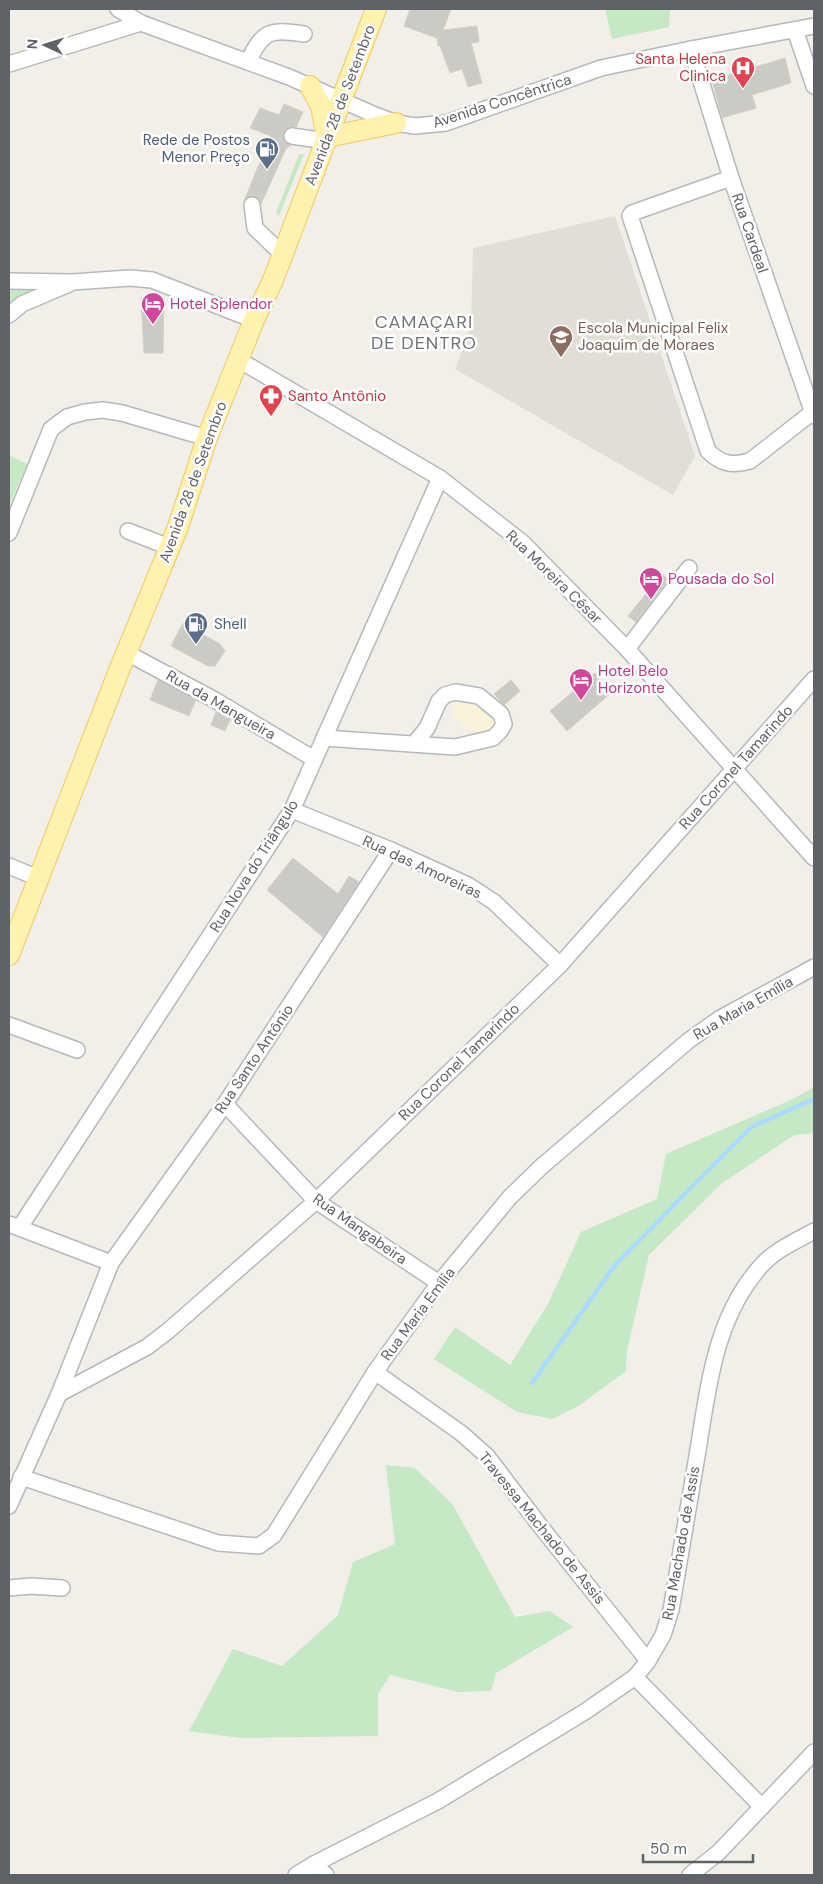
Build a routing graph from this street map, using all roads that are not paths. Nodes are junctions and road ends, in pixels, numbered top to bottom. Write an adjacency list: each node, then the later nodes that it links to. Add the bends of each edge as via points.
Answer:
1 (118, 9): 3 (street, Avenida Concêntrica)
2 (376, 9): 12 (main road, Avenida 28 de Setembro)
3 (141, 23): 8 (street, Avenida Concêntrica); 9 (street)
4 (814, 26): 5 (street, Avenida Concêntrica)
5 (795, 30): 7 (street, Avenida Concêntrica); 11 (street)
6 (304, 34): 8 (street, via 267,33)
7 (691, 49): 13 (street, Avenida Concêntrica, via 600,68 446,123 415,126); 16 (street, Rua Cardeal)
8 (248, 62): 10 (street, Avenida Concêntrica)
9 (9, 64)
10 (310, 86): 12 (street, Avenida Concêntrica); 15 (main road, via 321,106)
11 (814, 86)
12 (341, 100): 13 (street, Avenida Concêntrica); 15 (main road, Avenida 28 de Setembro)
13 (396, 123): 15 (main road)
14 (292, 136): 15 (street)
15 (327, 139): 18 (main road, Avenida 28 de Setembro)
16 (731, 178): 24 (street, Rua Cardeal); 24 (street, via 630,216 708,450 715,458 728,464 750,461)
17 (252, 205): 18 (street, via 255,228)
18 (283, 255): 22 (main road, Avenida 28 de Setembro)
19 (9, 280): 20 (street)
20 (72, 282): 21 (street, via 22,304); 22 (street, via 130,278 152,280)
21 (9, 315)
22 (254, 320): 23 (main road, Avenida 28 de Setembro)
23 (239, 360): 25 (main road, Avenida 28 de Setembro); 26 (street, Rua Moreira César)
24 (814, 413)
25 (207, 438): 28 (street, via 103,410 67,417 51,429); 29 (main road, Avenida 28 de Setembro)
26 (440, 478): 31 (street, Rua Moreira César, via 523,543); 34 (street, Rua Nova do Triângulo)
27 (128, 531): 29 (street)
28 (9, 533)
29 (169, 547): 32 (main road, Avenida 28 de Setembro)
30 (689, 568): 31 (street)
31 (627, 649): 37 (street, Rua Moreira César)
32 (127, 652): 36 (street, Rua da Mangueira); 42 (main road, Avenida 28 de Setembro)
33 (814, 679): 37 (street, Rua Coronel Tamarindo)
34 (324, 738): 35 (street); 36 (street, Rua Nova do Triângulo)
35 (414, 744): 35 (street, via 455,747 483,742 493,738 504,724 501,714 478,696 455,692 439,701 422,736)
36 (314, 760): 38 (street, Rua Nova do Triângulo)
37 (734, 768): 40 (street, Rua Moreira César); 44 (street, Rua Coronel Tamarindo)
38 (292, 810): 39 (street, Rua das Amoreiras); 50 (street, Rua Nova do Triângulo)
39 (391, 850): 44 (street, Rua das Amoreiras, via 468,885 494,902); 48 (street, Rua Santo Antônio)
40 (814, 858)
41 (9, 866): 42 (street)
42 (38, 878): 43 (main road, Avenida 28 de Setembro)
43 (9, 955)
44 (560, 965): 49 (street, Rua Coronel Tamarindo)
45 (814, 967): 53 (street, Rua Maria Emília, via 719,1019 688,1041 510,1197)
46 (9, 1025): 47 (street)
47 (77, 1050)
48 (225, 1104): 49 (street, Rua Mangabeira); 52 (street, Rua Santo Antônio)
49 (316, 1201): 53 (street, Rua Mangabeira); 55 (street, Rua Coronel Tamarindo, via 168,1331)
50 (15, 1225): 52 (street)
51 (814, 1231): 60 (street, Rua Machado de Assis, via 778,1250 761,1264 724,1326 710,1380 671,1610 663,1635)
52 (111, 1263): 55 (street, Rua Santo Antônio)
53 (439, 1283): 54 (street, Rua Maria Emília)
54 (375, 1372): 56 (street, Rua Maria Emília, via 274,1536 259,1546 218,1543); 60 (street, Travessa Machado de Assis, via 461,1433 487,1456)
55 (59, 1394): 56 (street, Rua Santo Antônio)
56 (21, 1477): 57 (street, Rua Santo Antônio)
57 (9, 1506)
58 (9, 1588): 59 (street)
59 (62, 1588)
60 (648, 1661): 61 (street, Rua Machado de Assis)
61 (636, 1677): 63 (street); 64 (street, Rua Machado de Assis, via 438,1801)
62 (812, 1758): 63 (street)
63 (762, 1807): 67 (street, via 718,1852)
64 (314, 1864): 65 (street, Rua Machado de Assis); 66 (street)
65 (296, 1875)
66 (326, 1875)
67 (690, 1875)

